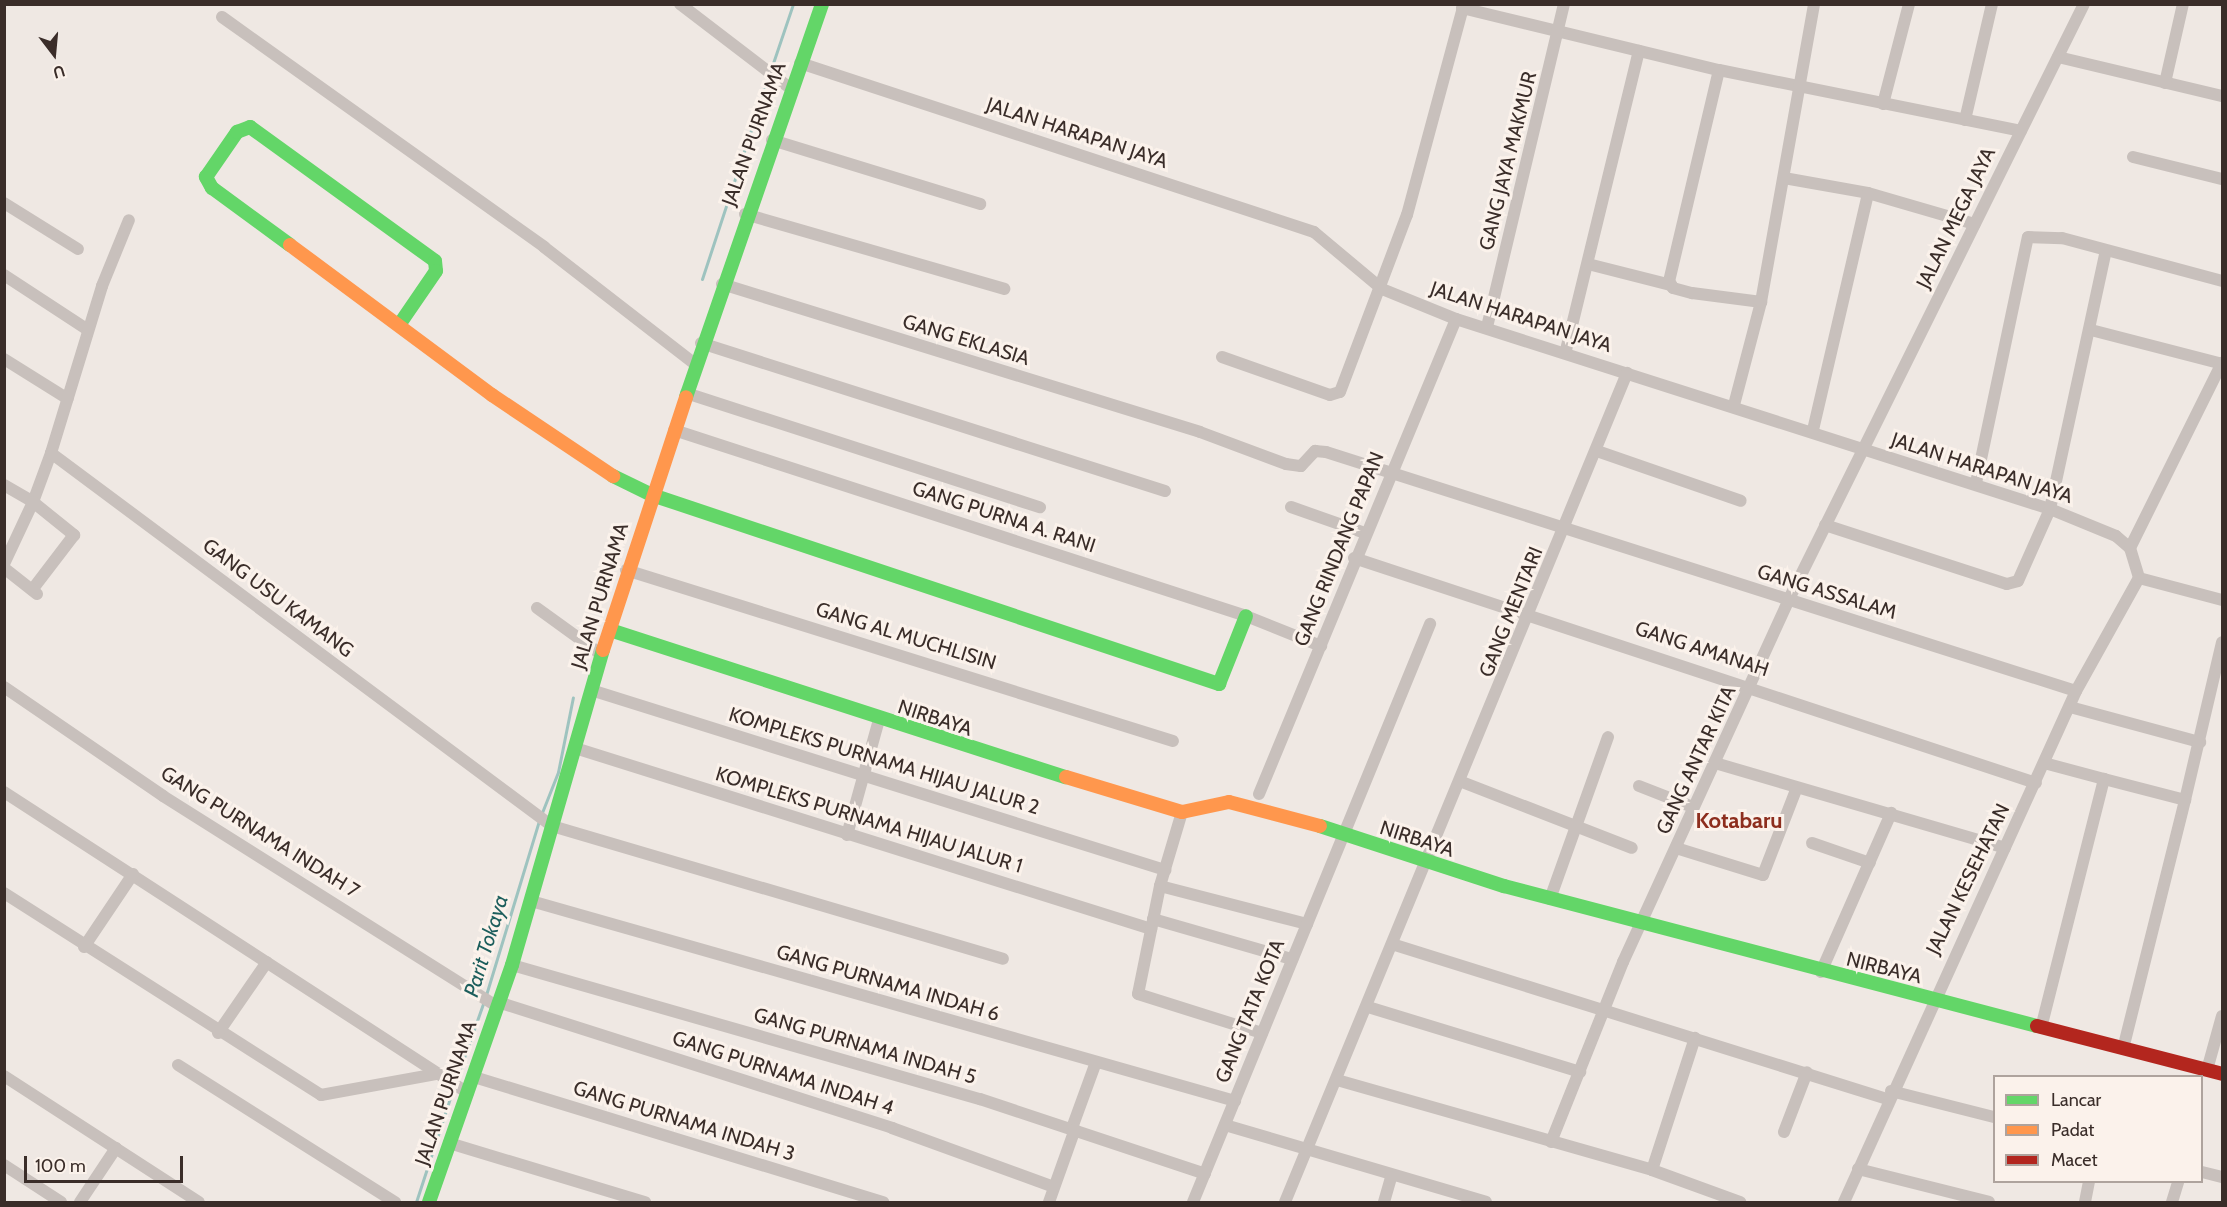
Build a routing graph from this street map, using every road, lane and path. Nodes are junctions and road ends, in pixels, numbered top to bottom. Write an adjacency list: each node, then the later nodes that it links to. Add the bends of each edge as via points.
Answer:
1 (680, 4): 18 (street)
2 (822, 4): 14 (street, JALAN PURNAMA)
3 (1564, 4): 11 (street, GANG JAYA MAKMUR)
4 (1814, 4): 17 (street)
5 (1909, 4): 20 (street)
6 (1992, 4): 21 (street)
7 (2084, 4): 13 (street, JALAN MEGA JAYA)
8 (2183, 4): 16 (street)
9 (1463, 6): 11 (street); 41 (street)
10 (222, 16): 52 (street, via 544,247)
11 (1560, 30): 12 (street); 45 (street, GANG JAYA MAKMUR)
12 (1639, 51): 15 (street); 35 (street)
13 (2058, 57): 16 (street); 22 (street, JALAN MEGA JAYA)
14 (800, 63): 18 (street, JALAN PURNAMA); 41 (street, JALAN HARAPAN JAYA, via 1314,232)
15 (1719, 70): 17 (street); 39 (street)
16 (2165, 83): 19 (street)
17 (1797, 86): 20 (street); 25 (street)
18 (790, 87): 23 (street, JALAN PURNAMA)
19 (2223, 96)
20 (1883, 104): 21 (street)
21 (1965, 120): 22 (street)
22 (2021, 131): 32 (street, JALAN MEGA JAYA)
23 (772, 140): 29 (street); 30 (street, JALAN PURNAMA)
24 (2133, 157): 26 (street)
25 (1784, 178): 27 (street); 42 (street)
26 (2223, 179)
27 (1868, 193): 32 (street); 59 (street)
28 (4, 203): 33 (street)
29 (980, 204)
30 (746, 214): 38 (street, JALAN PURNAMA); 40 (street)
31 (129, 220): 46 (street)
32 (1975, 224): 60 (street, JALAN MEGA JAYA)
33 (78, 249)
34 (2106, 251): 37 (street); 47 (street); 64 (street, via 2046,235 2028,237)
35 (1588, 264): 39 (street); 49 (street)
36 (4, 275): 46 (street)
37 (2223, 281)
38 (722, 284): 48 (street, JALAN PURNAMA); 63 (street, GANG EKLASIA, via 1200,432 1297,467 1318,450)
39 (1671, 285): 42 (street)
40 (1004, 289)
41 (1382, 289): 43 (street, JALAN HARAPAN JAYA); 50 (street, via 1336,395)
42 (1761, 302): 57 (street)
43 (1456, 319): 45 (street, JALAN HARAPAN JAYA); 63 (street, GANG RINDANG PAPAN)
44 (399, 325): 44 (street, via 212,188 206,177 237,132 250,127 435,261 435,271); 67 (street, via 609,474)
45 (1487, 327): 49 (street, JALAN HARAPAN JAYA)
46 (88, 330): 56 (street)
47 (2091, 330): 53 (street); 72 (street)
48 (701, 343): 52 (street, JALAN PURNAMA); 66 (street)
49 (1566, 350): 54 (street, JALAN HARAPAN JAYA)
50 (1222, 357)
51 (4, 359): 56 (street)
52 (695, 364): 55 (street, JALAN PURNAMA)
53 (2222, 364): 76 (street)
54 (1627, 373): 57 (street, JALAN HARAPAN JAYA); 61 (street, GANG MENTARI)
55 (686, 393): 58 (street, JALAN PURNAMA); 70 (street)
56 (68, 399): 62 (street)
57 (1734, 405): 59 (street, JALAN HARAPAN JAYA)
58 (674, 430): 67 (street, JALAN PURNAMA); 85 (street, GANG PURNA A. RANI)
59 (1813, 430): 60 (street, JALAN HARAPAN JAYA)
60 (1863, 449): 64 (street, JALAN HARAPAN JAYA); 73 (street, GANG ANTAR KITA)
61 (1597, 451): 68 (street); 74 (street, GANG MENTARI)
62 (51, 453): 69 (street); 115 (street, GANG USU KAMANG)
63 (1391, 473): 74 (street, GANG ASSALAM); 75 (street, GANG RINDANG PAPAN)
64 (1976, 483): 72 (street, JALAN HARAPAN JAYA)
65 (4, 485): 69 (street)
66 (1165, 491)
67 (652, 495): 79 (street, JALAN PURNAMA); 85 (street, via 1219,684)
68 (1741, 501)
69 (33, 502): 78 (street); 78 (street, via 74,535 35,592)
70 (1040, 507)
71 (1291, 507): 75 (street)
72 (2050, 509): 73 (street, via 2018,581 2007,584); 76 (street, JALAN HARAPAN JAYA, via 2116,536)
73 (1825, 525): 82 (street, GANG ANTAR KITA)
74 (1566, 529): 82 (street, GANG ASSALAM); 84 (street, GANG MENTARI)
75 (1365, 533): 77 (street, GANG RINDANG PAPAN)
76 (2130, 548): 80 (street)
77 (1353, 558): 84 (street, GANG AMANAH); 89 (street, GANG RINDANG PAPAN)
78 (4, 566)
79 (626, 570): 87 (street, JALAN PURNAMA); 98 (street, GANG AL MUCHLISIN)
80 (2139, 578): 81 (street); 94 (street, JALAN KESEHATAN)
81 (2223, 600)
82 (1788, 601): 91 (street, GANG ANTAR KITA); 94 (street, GANG ASSALAM)
83 (537, 608): 90 (street)
84 (1531, 614): 91 (street, GANG AMANAH); 105 (street, GANG MENTARI)
85 (1246, 616): 89 (street, GANG PURNA A. RANI)
86 (1430, 624): 118 (street, GANG TATA KOTA)
87 (610, 630): 90 (street, JALAN PURNAMA); 96 (street, NIRBAYA)
88 (2223, 642): 99 (street)
89 (1321, 646): 110 (street, GANG RINDANG PAPAN)
90 (602, 655): 93 (street, JALAN PURNAMA)
91 (1751, 686): 101 (street, GANG ANTAR KITA); 106 (street, GANG AMANAH)
92 (4, 687): 142 (street, GANG PURNAMA INDAH 7, via 163,796)
93 (591, 690): 100 (street, JALAN PURNAMA); 103 (street, KOMPLEKS PURNAMA HIJAU JALUR 2)
94 (2076, 690): 95 (street, JALAN KESEHATAN)
95 (2070, 707): 99 (street); 102 (street, JALAN KESEHATAN)
96 (879, 720): 103 (street); 113 (street, NIRBAYA)
97 (1608, 736): 116 (street)
98 (1173, 741)
99 (2200, 742): 111 (street)
100 (575, 748): 115 (street, JALAN PURNAMA); 117 (street, KOMPLEKS PURNAMA HIJAU JALUR 1)
101 (1715, 763): 108 (street); 112 (street, GANG ANTAR KITA)
102 (2044, 764): 104 (street); 106 (street, JALAN KESEHATAN)
103 (863, 775): 117 (street); 125 (street, KOMPLEKS PURNAMA HIJAU JALUR 2)
104 (2104, 779): 111 (street); 146 (street)
105 (1462, 782): 116 (street); 124 (street, GANG MENTARI)
106 (2036, 783): 122 (street, JALAN KESEHATAN)
107 (1639, 786): 112 (street)
108 (1796, 790): 114 (street); 121 (street, via 1763,874)
109 (4, 792): 126 (street)
110 (1257, 799): 113 (street, NIRBAYA); 118 (street, NIRBAYA)
111 (2185, 800): 150 (street)
112 (1693, 807): 121 (street, GANG ANTAR KITA)
113 (1182, 812): 125 (street)
114 (1891, 813): 122 (street); 123 (street)
115 (544, 820): 130 (street, JALAN PURNAMA); 136 (street)
116 (1577, 827): 120 (street); 129 (street)
117 (847, 834): 131 (street, KOMPLEKS PURNAMA HIJAU JALUR 1)
118 (1340, 834): 124 (street, NIRBAYA); 132 (street, GANG TATA KOTA)
119 (1812, 843): 123 (street)
120 (1632, 848)
121 (1676, 848): 133 (street, GANG ANTAR KITA)
122 (2005, 848): 141 (street, JALAN KESEHATAN)
123 (1870, 863): 140 (street)
124 (1428, 865): 129 (street, NIRBAYA); 134 (street, GANG MENTARI)
125 (1165, 870): 127 (street)
126 (133, 874): 135 (street); 138 (street)
127 (1160, 886): 131 (street); 132 (street)
128 (4, 894): 135 (street)
129 (1550, 899): 133 (street, NIRBAYA)
130 (531, 901): 139 (street, JALAN PURNAMA); 151 (street, GANG PURNAMA INDAH 6)
131 (1152, 924): 137 (street, KOMPLEKS PURNAMA HIJAU JALUR 1); 148 (street, via 1138,994)
132 (1306, 924): 137 (street, GANG TATA KOTA)
133 (1641, 924): 140 (street, NIRBAYA); 144 (street, GANG ANTAR KITA)
134 (1395, 945): 143 (street, GANG MENTARI); 144 (street)
135 (84, 947): 147 (street)
136 (1003, 959)
137 (1292, 959): 148 (street, GANG TATA KOTA)
138 (267, 962): 147 (street); 158 (street)
139 (512, 965): 142 (street, JALAN PURNAMA); 166 (street, GANG PURNAMA INDAH 5)
140 (1821, 972): 141 (street, NIRBAYA)
141 (1932, 1000): 146 (street, NIRBAYA); 162 (street, JALAN KESEHATAN)
142 (491, 1002): 159 (street, JALAN PURNAMA); 181 (street, GANG PURNAMA INDAH 4, via 892,1128)
143 (1368, 1007): 154 (street); 160 (street, GANG MENTARI)
144 (1607, 1011): 149 (street); 154 (street, GANG ANTAR KITA)
145 (2223, 1016): 153 (street)
146 (2042, 1028): 150 (street, NIRBAYA)
147 (218, 1033): 158 (street, via 321,1095)
148 (1262, 1033): 163 (street, GANG TATA KOTA)
149 (1695, 1038): 155 (street); 174 (street)
150 (2123, 1049): 153 (street, NIRBAYA)
151 (1096, 1062): 163 (street, GANG PURNAMA INDAH 6); 166 (street)
152 (178, 1065): 185 (street)
153 (2207, 1070): 156 (street, NIRBAYA)
154 (1580, 1072): 168 (street, GANG ANTAR KITA)
155 (1806, 1072): 162 (street); 167 (street)
156 (2223, 1074)
157 (4, 1076): 170 (street)
158 (443, 1077): 161 (street)
159 (474, 1077): 161 (street, JALAN PURNAMA); 188 (street, GANG PURNAMA INDAH 3)
160 (1337, 1080): 168 (street); 171 (street, GANG MENTARI)
161 (464, 1090): 169 (street, JALAN PURNAMA)
162 (1889, 1095): 164 (street); 173 (street, JALAN KESEHATAN)
163 (1235, 1101): 165 (street, GANG TATA KOTA)
164 (1993, 1117)
165 (1225, 1125): 171 (street); 176 (street, GANG TATA KOTA)
166 (1073, 1128): 176 (street, GANG PURNAMA INDAH 5); 181 (street)
167 (1785, 1132)
168 (1551, 1142): 174 (street)
169 (449, 1143): 186 (street, JALAN PURNAMA); 187 (street)
170 (116, 1148): 183 (street); 184 (street)
171 (1307, 1150): 177 (street); 191 (street, GANG MENTARI)
172 (4, 1165): 182 (street)
173 (1858, 1169): 195 (street, JALAN KESEHATAN); 196 (street)
174 (1652, 1170): 194 (street)
175 (2203, 1172): 178 (street)
176 (1205, 1174): 190 (street, GANG TATA KOTA)
177 (1391, 1177): 192 (street); 193 (street)
178 (2223, 1177)
179 (2089, 1183): 197 (street)
180 (2178, 1183): 198 (street)
181 (1054, 1187): 189 (street)
182 (61, 1203)
183 (80, 1203)
184 (199, 1203)
185 (396, 1203)
186 (429, 1203)
187 (645, 1203)
188 (884, 1203)
189 (1049, 1203)
190 (1193, 1203)
191 (1285, 1203)
192 (1384, 1203)
193 (1486, 1203)
194 (1740, 1203)
195 (1844, 1203)
196 (1989, 1203)
197 (2085, 1203)
198 (2172, 1203)

